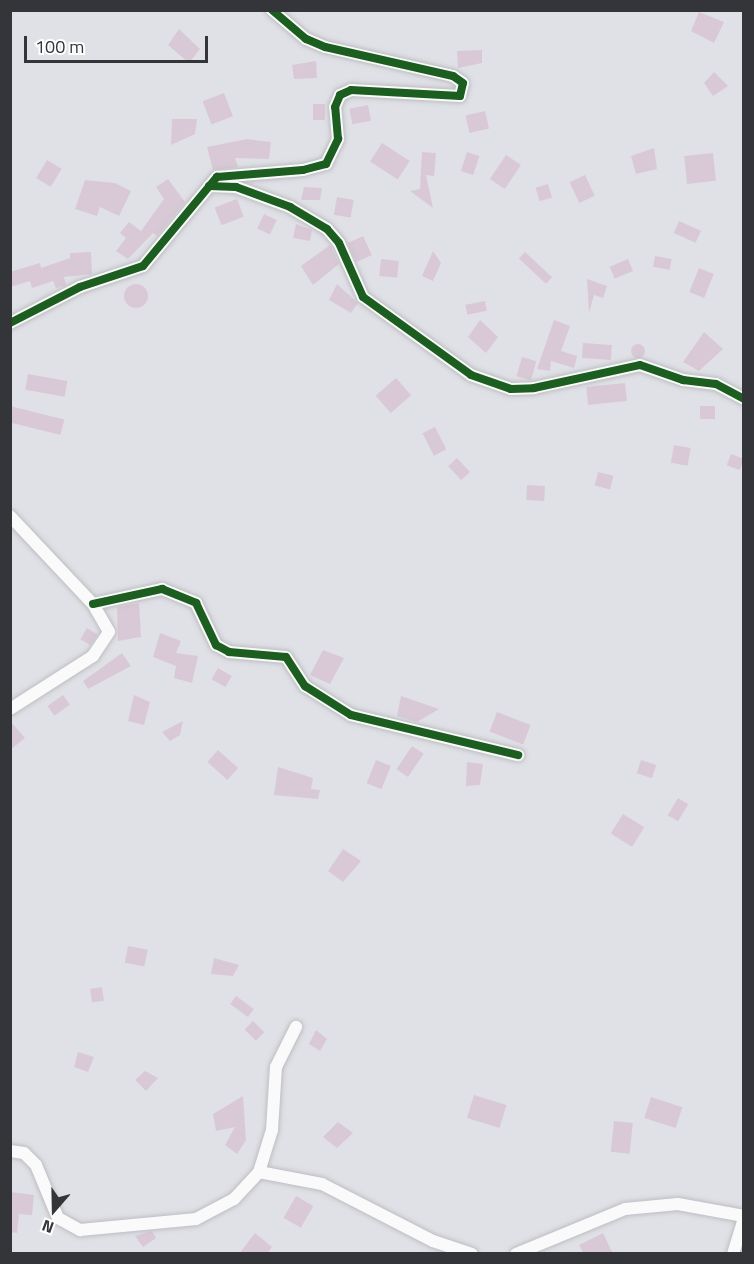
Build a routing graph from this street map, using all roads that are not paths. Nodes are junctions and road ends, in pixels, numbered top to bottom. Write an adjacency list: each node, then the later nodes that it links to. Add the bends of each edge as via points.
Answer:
1 (272, 10): 2 (street, via 306,39 325,47 453,75 463,83 460,96 351,90 340,95 334,107 338,139 326,164 303,170 224,176)
2 (209, 186): 3 (street, via 143,266 80,287); 4 (street, via 236,187 290,207 327,229 339,243 363,297 471,375 511,389 534,388 640,365 683,380 716,384)
3 (10, 323)
4 (744, 399)
5 (10, 516): 6 (street)
6 (93, 604): 7 (street, via 109,632 93,656); 8 (street, via 162,589 196,603 216,645 229,652 286,657 305,686 351,715)
7 (10, 709)
8 (518, 755)
9 (296, 1027): 11 (street, via 276,1067 272,1130)
10 (10, 1151): 11 (street, via 24,1153 36,1165 58,1218 80,1230 196,1219 234,1199)
11 (259, 1172): 13 (street, via 322,1184 433,1241)
12 (744, 1216): 14 (street, via 678,1204 625,1209); 15 (street)
13 (472, 1254)
14 (516, 1254)
15 (733, 1254)

